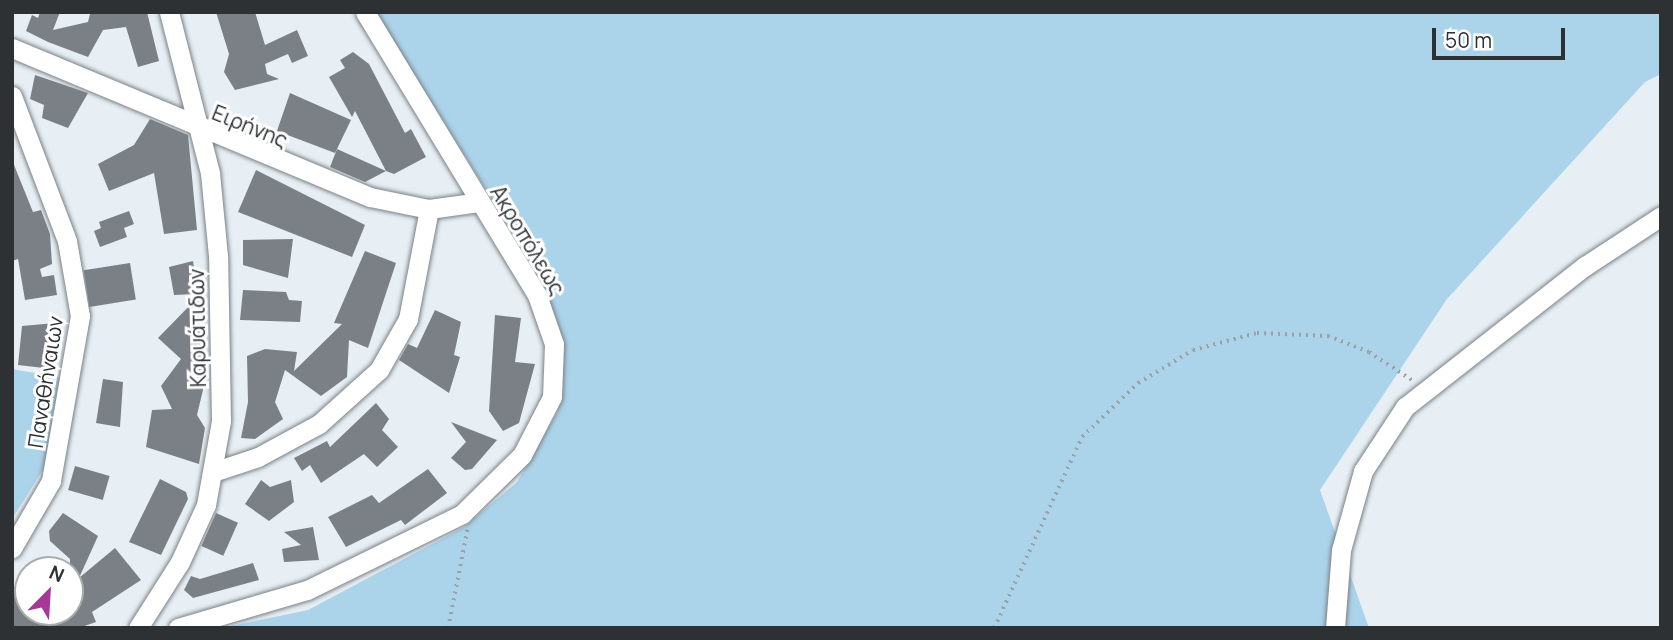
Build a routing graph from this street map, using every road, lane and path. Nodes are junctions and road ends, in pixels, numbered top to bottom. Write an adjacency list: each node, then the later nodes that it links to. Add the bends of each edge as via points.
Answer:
1 (169, 12): 5 (street, Καρυάτιδων)
2 (365, 12): 6 (street, Ακροπόλεως)
3 (12, 48): 5 (street, Ειρήνης)
4 (12, 96): 12 (street, Παναθήναιων, via 67,241 80,316 51,481)
5 (202, 131): 7 (street, Ειρήνης, via 370,197); 10 (street, Καρυάτιδων, via 218,256 221,408)
6 (479, 202): 7 (street, Ειρήνης); 11 (street, Ακροπόλεως, via 547,316 556,374 548,409 528,447)
7 (429, 209): 10 (street, via 408,319 379,370 319,424 258,457)
8 (1661, 216): 9 (street, via 1585,266)
9 (1425, 389): 16 (path, via 1369,352 1328,336 1257,333 1193,350 1138,383 1082,437); 17 (street, via 1383,436 1363,471 1340,550)
10 (216, 471): 13 (street, Καρυάτιδων, via 187,549)
11 (468, 510): 14 (street, Ακροπόλεως, via 307,590); 15 (path)
12 (12, 548)
13 (138, 628)
14 (178, 628)
15 (448, 628)
16 (994, 628)
17 (1335, 628)

